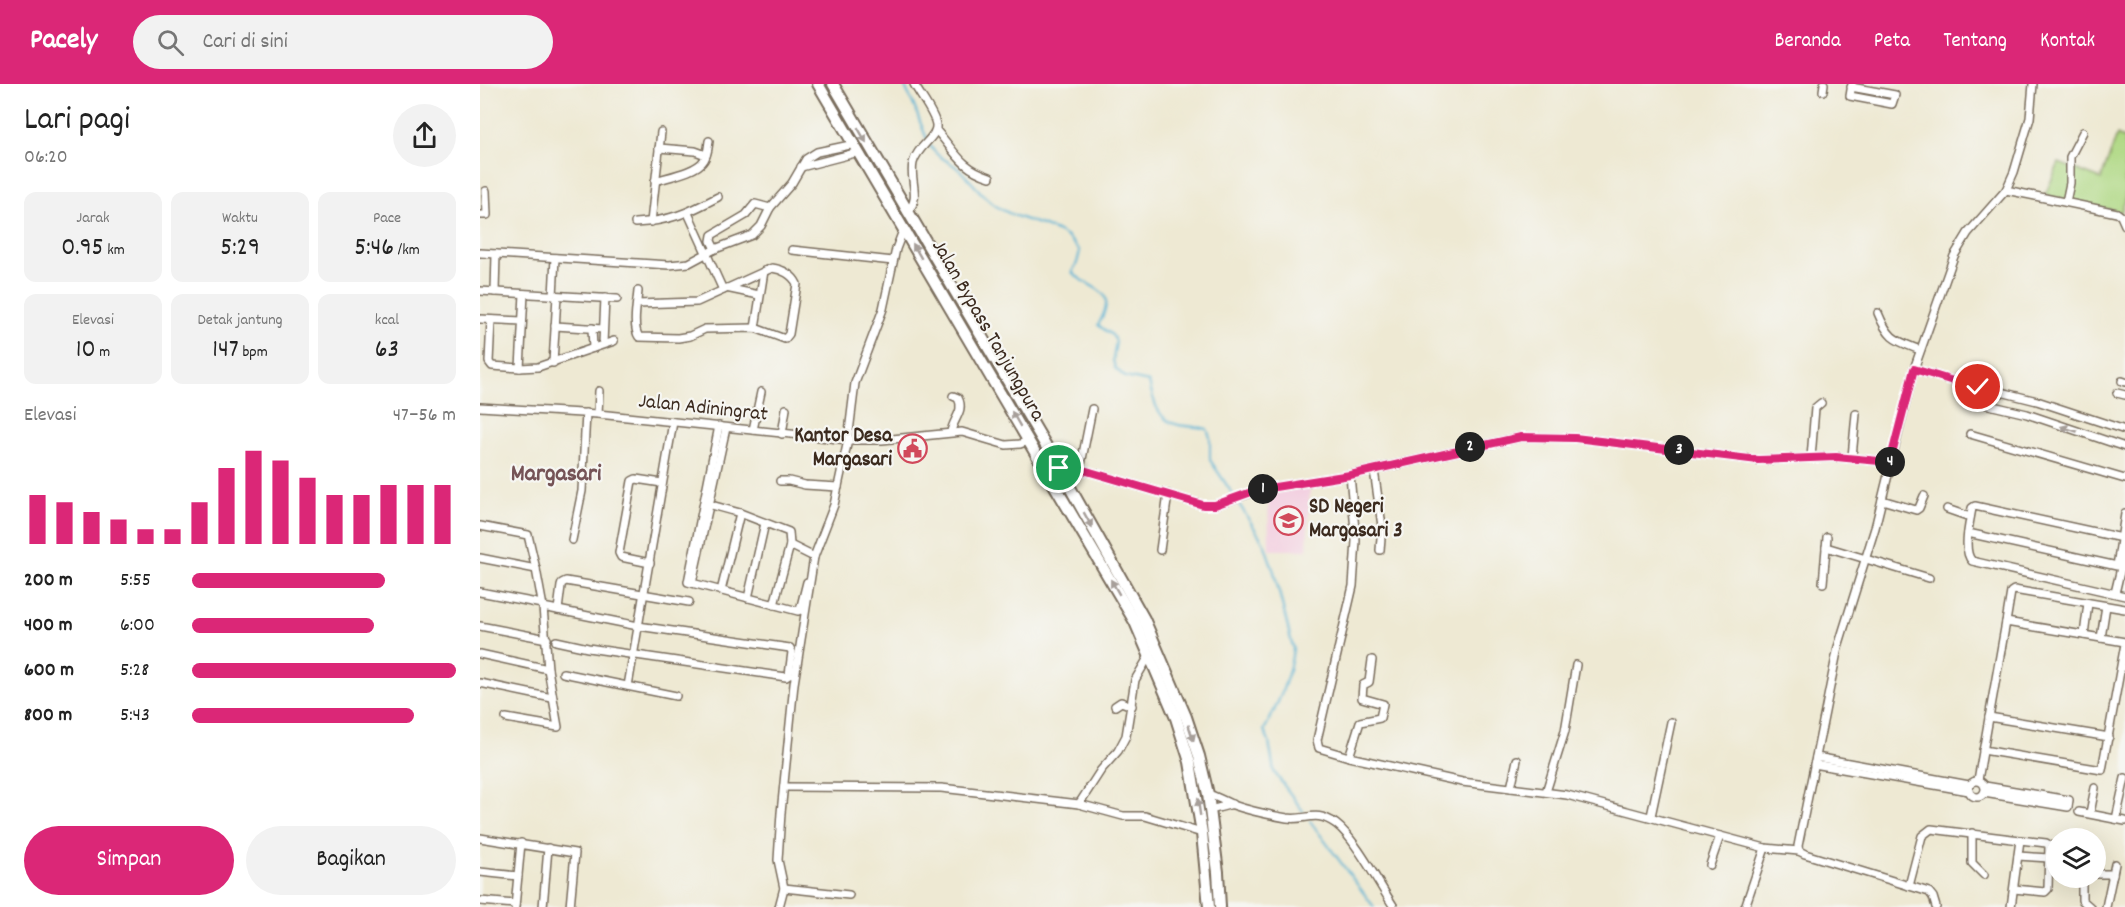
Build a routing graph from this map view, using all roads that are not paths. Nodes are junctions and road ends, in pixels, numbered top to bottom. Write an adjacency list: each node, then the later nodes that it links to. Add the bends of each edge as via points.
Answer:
1 (818, 84): 11 (highway, Jalan Bypass Tanjungpura)
2 (832, 84): 20 (highway, Jalan Bypass Tanjungpura, one-way to 20)
3 (914, 84): 8 (street, via 934,118)
4 (2033, 84): 15 (street, via 2030,118)
5 (1852, 86): 5 (street, via 1850,96 1892,104 1894,95)
6 (661, 132): 10 (street)
7 (2083, 132): 18 (street, via 2070,157)
8 (935, 133): 13 (street, via 960,160); 20 (street, via 917,151 913,161 914,203)
9 (709, 141): 12 (street)
10 (659, 148): 12 (street); 14 (street)
11 (857, 148): 19 (street, via 801,166); 26 (highway, Jalan Bypass Tanjungpura)
12 (706, 155): 14 (street, via 700,165)
13 (990, 177)
14 (655, 181): 23 (street)
15 (2006, 190): 18 (street); 56 (street, via 1957,250)
16 (486, 191): 22 (street, via 487,215)
17 (718, 197): 21 (street)
18 (2066, 202): 25 (street, via 2117,213)
19 (770, 208): 27 (street, via 752,235); 27 (street, via 755,204 746,215 712,235)
20 (907, 212): 84 (highway, Jalan Bypass Tanjungpura)
21 (688, 213): 23 (street); 30 (street)
22 (480, 215)
23 (651, 222): 24 (street)
24 (635, 223)
25 (2125, 225)
26 (904, 228): 33 (street); 79 (highway, Jalan Bypass Tanjungpura, one-way to 26)
27 (715, 249): 30 (street)
28 (792, 250): 33 (street)
29 (480, 253): 31 (street)
30 (706, 253): 32 (street, via 689,262 669,265); 35 (street)
31 (496, 254): 32 (street); 38 (street)
32 (555, 258): 41 (street)
33 (893, 261): 78 (street, via 883,309 855,382)
34 (764, 271): 35 (street); 40 (street); 51 (street, via 775,268 796,281 789,334 785,339)
35 (725, 289): 40 (street); 44 (street, via 688,304)
36 (480, 291): 38 (street)
37 (638, 291): 44 (street)
38 (495, 292): 39 (street)
39 (524, 294): 41 (street); 48 (street)
40 (759, 295): 51 (street)
41 (555, 296): 42 (street); 49 (street)
42 (605, 298): 43 (street); 52 (street)
43 (617, 298)
44 (637, 304): 51 (street, via 639,337 678,338 705,329)
45 (1878, 313): 56 (street, via 1887,334)
46 (480, 319): 47 (street)
47 (491, 320): 48 (street); 58 (street, via 490,364)
48 (522, 321): 58 (street)
49 (555, 326): 50 (street); 57 (street)
50 (592, 328): 52 (street); 55 (street)
51 (755, 328)
52 (603, 329): 54 (street)
53 (614, 341): 54 (street)
54 (603, 344): 55 (street)
55 (593, 348): 57 (street)
56 (1920, 350): 59 (street)
57 (553, 363): 58 (street)
58 (520, 368)
59 (1914, 369): 60 (street); 83 (street)
60 (1976, 388): 74 (street, via 2037,401); 80 (street, one-way to 60, via 2027,414 1976,402)
61 (599, 391): 69 (street)
62 (761, 392): 73 (street)
63 (953, 396): 75 (street, via 961,406)
64 (1821, 403): 81 (street, via 1815,408)
65 (480, 406): 68 (street, Jalan Adiningrat)
66 (786, 409): 76 (street)
67 (1092, 409): 85 (street)
68 (586, 413): 69 (street, Jalan Adiningrat); 104 (street, via 582,491)
69 (598, 414): 71 (street, Jalan Adiningrat)
70 (1856, 414): 82 (street)
71 (673, 422): 72 (street, Jalan Adiningrat); 90 (street)
72 (723, 427): 73 (street, Jalan Adiningrat); 95 (street)
73 (753, 430): 76 (street, Jalan Adiningrat)
74 (2125, 430)
75 (951, 432): 78 (street, Jalan Adiningrat); 79 (street, Jalan Adiningrat, via 1006,445)
76 (782, 434): 78 (street, Jalan Adiningrat)
77 (1970, 434): 88 (street)
78 (848, 440): 91 (street)
79 (1028, 441): 142 (highway, Jalan Bypass Tanjungpura, one-way to 79, via 1135,622)
80 (2125, 447)
81 (1811, 458): 82 (street); 86 (street, via 1758,460 1575,438 1521,437)
82 (1852, 458): 83 (street)
83 (1890, 462): 94 (street)
84 (1059, 468): 85 (street); 169 (highway, Jalan Bypass Tanjungpura, one-way to 169, via 1144,619 1186,717)
85 (1080, 469): 92 (street)
86 (1374, 470): 87 (street); 109 (street, via 1382,526)
87 (1350, 475): 92 (street, via 1275,487 1215,505); 158 (street, via 1356,541 1353,586 1317,743 1319,748)
88 (2125, 479)
89 (780, 482): 91 (street)
90 (662, 483): 114 (street); 114 (street, via 632,481 619,553 621,557)
91 (838, 487): 111 (street, via 828,525)
92 (1168, 494): 108 (street)
93 (1924, 496): 94 (street, via 1916,510)
94 (1882, 500): 113 (street)
95 (707, 504): 97 (street); 119 (street, via 692,583)
96 (1947, 509): 99 (street)
97 (740, 513): 100 (street); 119 (street)
98 (2125, 514): 105 (street)
99 (1970, 518): 102 (street); 105 (street, via 1972,508 1977,506)
100 (765, 523): 106 (street, via 787,530); 124 (street)
101 (480, 526): 116 (street, via 528,535)
102 (1968, 533): 115 (street); 122 (street, via 1967,553 1972,561)
103 (1827, 537): 107 (street)
104 (572, 540)
105 (2123, 542): 115 (street)
106 (790, 545): 111 (street); 127 (street)
107 (1826, 547): 113 (street); 118 (street)
108 (1160, 550)
109 (1380, 550)
110 (2125, 551): 115 (street)
111 (813, 556): 127 (street, via 800,611); 163 (street)
112 (480, 558): 116 (street)
113 (1866, 558): 117 (street); 160 (street, via 1838,647)
114 (650, 563): 121 (street)
115 (2119, 566): 122 (street)
116 (536, 569): 128 (street)
117 (1929, 578)
118 (1824, 583)
119 (721, 591): 124 (street)
120 (480, 592): 128 (street)
121 (643, 593): 125 (street); 131 (street, via 563,581); 134 (street)
122 (2115, 593): 123 (street)
123 (2125, 596)
124 (748, 598): 127 (street)
125 (689, 602)
126 (2088, 603): 129 (street); 132 (street, via 2012,590); 135 (street)
127 (774, 605)
128 (543, 606): 131 (street); 137 (street)
129 (2106, 606): 130 (street); 136 (street)
130 (2125, 609)
131 (558, 610): 134 (street)
132 (2006, 622): 135 (street); 153 (street)
133 (480, 626): 137 (street)
134 (638, 626): 141 (street); 141 (street, via 790,648 789,675)
135 (2084, 635): 136 (street)
136 (2101, 638): 139 (street)
137 (547, 639): 145 (street)
138 (556, 641): 141 (street)
139 (2125, 643): 156 (street)
140 (480, 654): 145 (street)
141 (633, 655): 148 (street)
142 (1149, 656): 152 (street, via 1135,680); 178 (highway, Jalan Bypass Tanjungpura, one-way to 142, via 1190,762)
143 (1372, 660): 158 (street, via 1362,698 1383,704 1382,716 1360,722)
144 (1576, 665): 168 (street, via 1564,731)
145 (548, 669): 150 (street)
146 (562, 673): 148 (street)
147 (480, 683): 150 (street)
148 (628, 686): 149 (street)
149 (676, 696)
150 (552, 698): 154 (street, via 558,727)
151 (1115, 706): 152 (street, via 1121,702)
152 (1132, 706): 170 (street, via 1126,736 1118,751)
153 (1989, 717): 156 (street); 157 (street)
154 (506, 718)
155 (1671, 722): 175 (street)
156 (2109, 737): 157 (street, via 2101,771)
157 (1983, 750): 162 (street)
158 (1349, 757): 164 (street, via 1462,782)
159 (1517, 760): 164 (street)
160 (1815, 760): 165 (street); 187 (street)
161 (2125, 778): 176 (street)
162 (1978, 780): 165 (street); 167 (street)
163 (784, 787): 170 (street, via 941,788); 198 (street, via 778,856)
164 (1511, 788): 168 (street)
165 (1969, 788): 167 (street, via 1975,797)
166 (2095, 788): 174 (street)
167 (1984, 790): 167 (street, via 2069,800 2068,807)
168 (1546, 792): 175 (street)
169 (1208, 794): 171 (street); 172 (highway, Jalan Bypass Tanjungpura)
170 (1079, 804): 178 (street, via 1123,816 1158,819)
171 (1233, 804): 172 (street); 210 (street, via 1288,818 1317,816 1337,825)
172 (1210, 810): 209 (highway, Jalan Bypass Tanjungpura)
173 (2079, 812): 174 (street)
174 (2090, 813): 176 (street)
175 (1651, 816): 180 (street)
176 (2115, 819): 177 (street)
177 (2125, 821)
178 (1202, 833): 208 (highway, Jalan Bypass Tanjungpura)
179 (1972, 833): 182 (street); 195 (street, via 1972,863); 197 (street, via 1936,828 1924,833)
180 (1720, 836): 186 (street); 191 (street)
181 (480, 838): 183 (street)
182 (2020, 840): 184 (street); 188 (street)
183 (521, 843): 185 (street); 196 (street)
184 (2046, 843)
185 (548, 848): 205 (street); 206 (street, via 576,855)
186 (1765, 848): 187 (street); 211 (street)
187 (1799, 851): 197 (street)
188 (2018, 856): 189 (street); 201 (street)
189 (2046, 858)
190 (2115, 864): 194 (street)
191 (1710, 865)
192 (480, 872): 196 (street)
193 (2106, 874): 194 (street)
194 (2113, 874): 215 (street)
195 (1984, 875)
196 (518, 876): 204 (street)
197 (1909, 886): 212 (street, via 1929,892)
198 (784, 888): 202 (street); 207 (street)
199 (2047, 888): 201 (street)
200 (2082, 888): 214 (street, via 2082,900)
201 (2014, 889): 213 (street)
202 (849, 895)
203 (480, 901): 204 (street)
204 (515, 906)
205 (543, 907)
206 (570, 907)
207 (778, 907)
208 (1209, 907)
209 (1220, 907)
210 (1394, 907)
211 (1744, 907)
212 (1936, 907)
213 (2011, 907)
214 (2090, 907)
215 (2106, 907)

